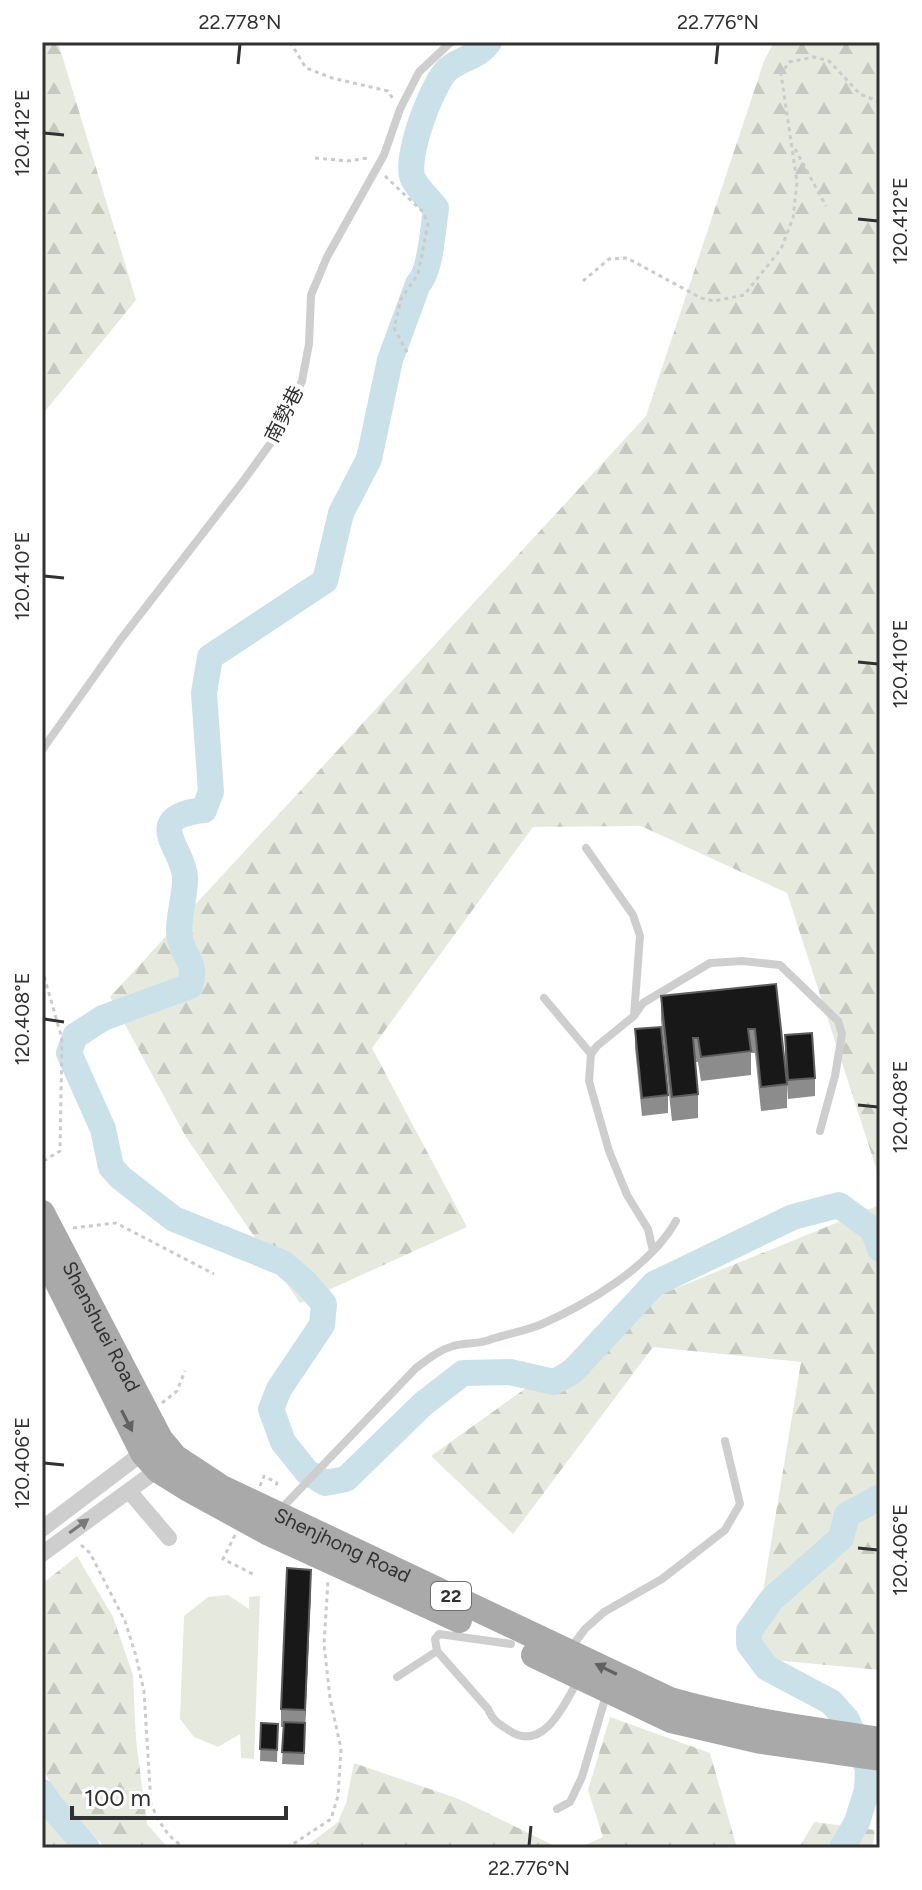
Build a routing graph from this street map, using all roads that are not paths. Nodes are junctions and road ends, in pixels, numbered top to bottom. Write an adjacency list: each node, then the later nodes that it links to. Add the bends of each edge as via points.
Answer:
1 (451, 42): 2 (lane, 南勢巷, via 419,72 384,155 327,257 311,295 302,381 278,433)
2 (42, 750)
3 (586, 848): 5 (lane, via 633,915 640,936)
4 (544, 998): 6 (lane)
5 (634, 1016): 6 (lane); 7 (lane, via 643,1003 710,963 780,965 838,1021 842,1034)
6 (591, 1054): 10 (lane, via 589,1081 609,1151 648,1229)
7 (820, 1131)
8 (676, 1221): 10 (lane)
9 (46, 1232): 12 (main road, Shenshuei Road); 12 (main road, Shenshuei Road, one-way to 12)
10 (653, 1251): 14 (lane, via 617,1282 539,1325 432,1356)
11 (725, 1441): 20 (lane, via 740,1504 725,1530 662,1579 604,1612 585,1629)
12 (157, 1447): 13 (street); 14 (main road, Shenjhong Road / 22); 15 (street)
13 (123, 1495): 16 (street); 17 (street, one-way to 13)
14 (272, 1514): 18 (main road, Shenjhong Road / 22, via 329,1560); 20 (main road, Shenjhong Road / 22)
15 (42, 1529)
16 (169, 1538)
17 (42, 1554)
18 (511, 1644): 19 (lane, via 439,1634); 20 (main road, Shenjhong Road / 22)
19 (437, 1651): 20 (lane, via 493,1720 527,1738 538,1735 560,1712); 21 (lane)
20 (570, 1665): 22 (main road, Shenjhong Road / 22); 23 (main road, Shenjhong Road / 22, one-way to 20)
21 (397, 1677)
22 (608, 1692): 23 (main road, Shenjhong Road / 22, via 671,1720); 26 (lane, via 582,1777 570,1802)
23 (760, 1731): 24 (main road, 22); 25 (main road, 22)
24 (880, 1740)
25 (880, 1758)
26 (557, 1809)

